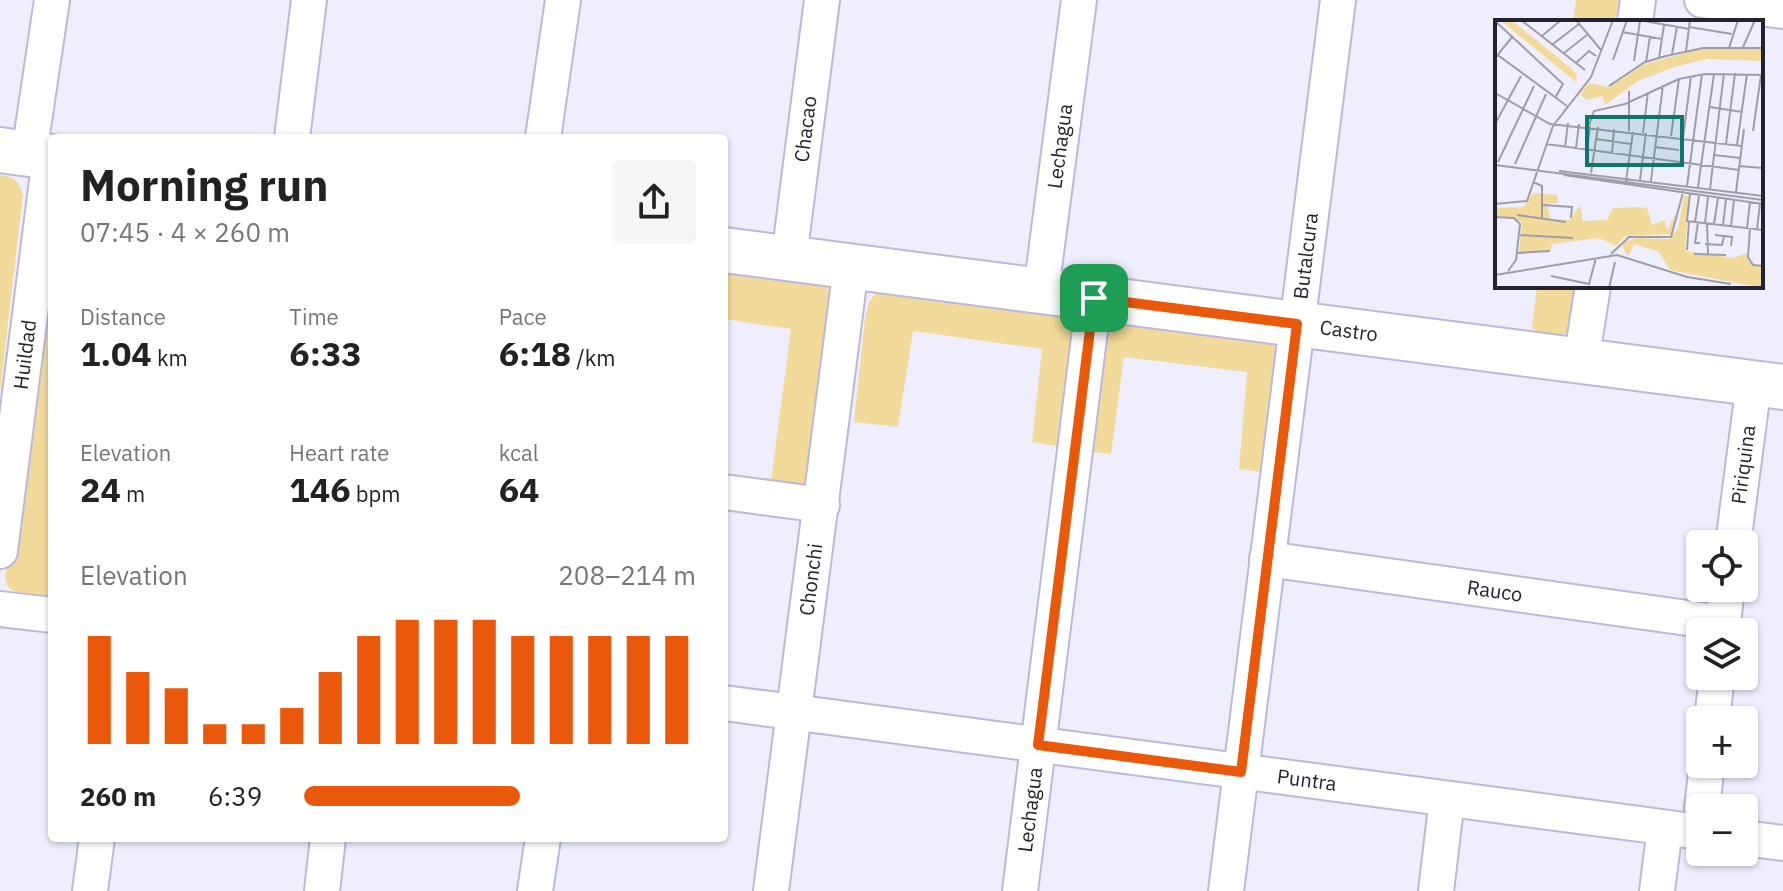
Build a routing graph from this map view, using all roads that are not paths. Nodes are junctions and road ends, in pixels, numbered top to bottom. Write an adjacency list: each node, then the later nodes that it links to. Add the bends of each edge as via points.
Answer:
1 (52, 0): 13 (street, Huildad)
2 (309, 0): 11 (street)
3 (563, 0): 12 (street)
4 (822, 0): 15 (street, Chacao)
5 (1079, 0): 18 (street, Lechagua)
6 (1338, 0): 20 (street, Butalcura)
7 (1638, 0): 10 (street)
8 (1702, 0): 9 (street)
9 (1783, 11)
10 (1635, 20)
11 (292, 134)
12 (544, 134)
13 (33, 155): 26 (street, Huildad)
14 (728, 250): 15 (street, Castro)
15 (789, 258): 16 (street, Castro)
16 (851, 267): 18 (street, Castro); 24 (street, Chonchi)
17 (1593, 288): 21 (street)
18 (1041, 291): 19 (street, Castro)
19 (1094, 298): 20 (street, Castro); 33 (street, Lechagua)
20 (1297, 324): 21 (street, Castro); 27 (street, Butalcura)
21 (1581, 361): 22 (street, Castro)
22 (1769, 385): 25 (street, Piriquina)
23 (728, 493): 24 (street)
24 (822, 505): 32 (street, Chonchi)
25 (1736, 530)
26 (0, 551)
27 (1267, 559): 30 (street, Rauco); 34 (street, Butalcura)
28 (0, 609): 29 (street)
29 (48, 615)
30 (1686, 623)
31 (728, 704): 32 (street, Puntra)
32 (794, 712): 33 (street, Puntra); 46 (street, Chonchi)
33 (1038, 745): 34 (street, Puntra); 47 (street, Lechagua)
34 (1241, 772): 35 (street, Puntra); 48 (street, Butalcura)
35 (1447, 799): 37 (street, Puntra); 49 (street)
36 (1686, 825): 37 (street, Puntra)
37 (1665, 828): 50 (street)
38 (1758, 840): 42 (street)
39 (96, 842): 43 (street)
40 (328, 842): 44 (street)
41 (542, 842): 45 (street)
42 (1783, 843)
43 (90, 891)
44 (322, 891)
45 (535, 891)
46 (771, 891)
47 (1020, 891)
48 (1226, 891)
49 (1436, 891)
50 (1657, 891)

